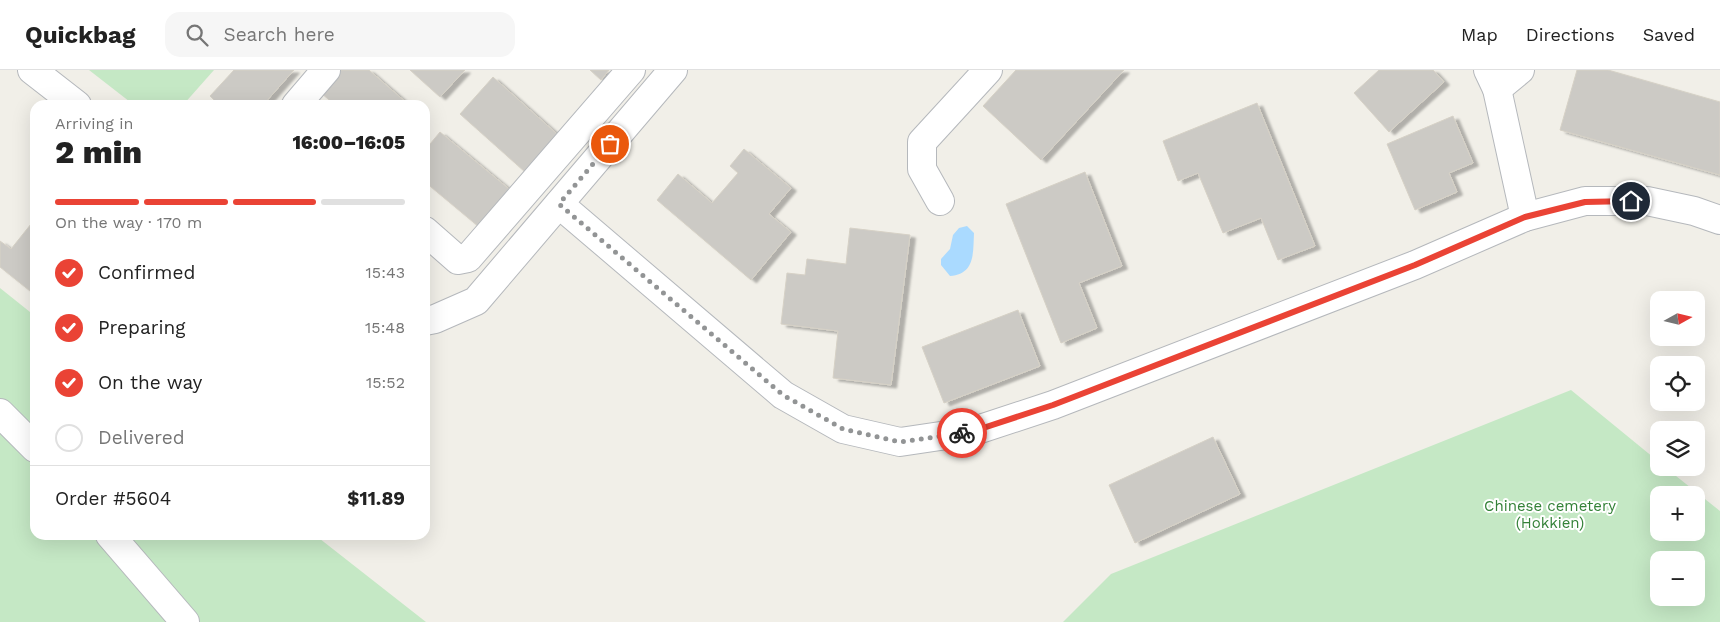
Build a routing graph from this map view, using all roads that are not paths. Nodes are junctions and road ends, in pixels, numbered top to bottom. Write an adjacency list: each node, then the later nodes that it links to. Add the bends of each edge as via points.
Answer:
1 (32, 70): 8 (street)
2 (326, 70): 9 (street)
3 (631, 70): 14 (street, via 468,258 458,260)
4 (673, 70): 11 (street)
5 (988, 70): 10 (street, via 922,142 922,168)
6 (1520, 70): 7 (street)
7 (1493, 79): 12 (street)
8 (71, 100)
9 (300, 100)
10 (940, 201)
11 (559, 204): 12 (street, via 783,395 843,429 900,442 974,431 1053,405 1415,265); 15 (street, via 476,301)
12 (1525, 217): 13 (street, via 1585,202 1647,201)
13 (1720, 220)
14 (430, 235)
15 (430, 320)
16 (0, 413): 17 (street)
17 (30, 443)
18 (114, 540): 19 (street)
19 (185, 622)

